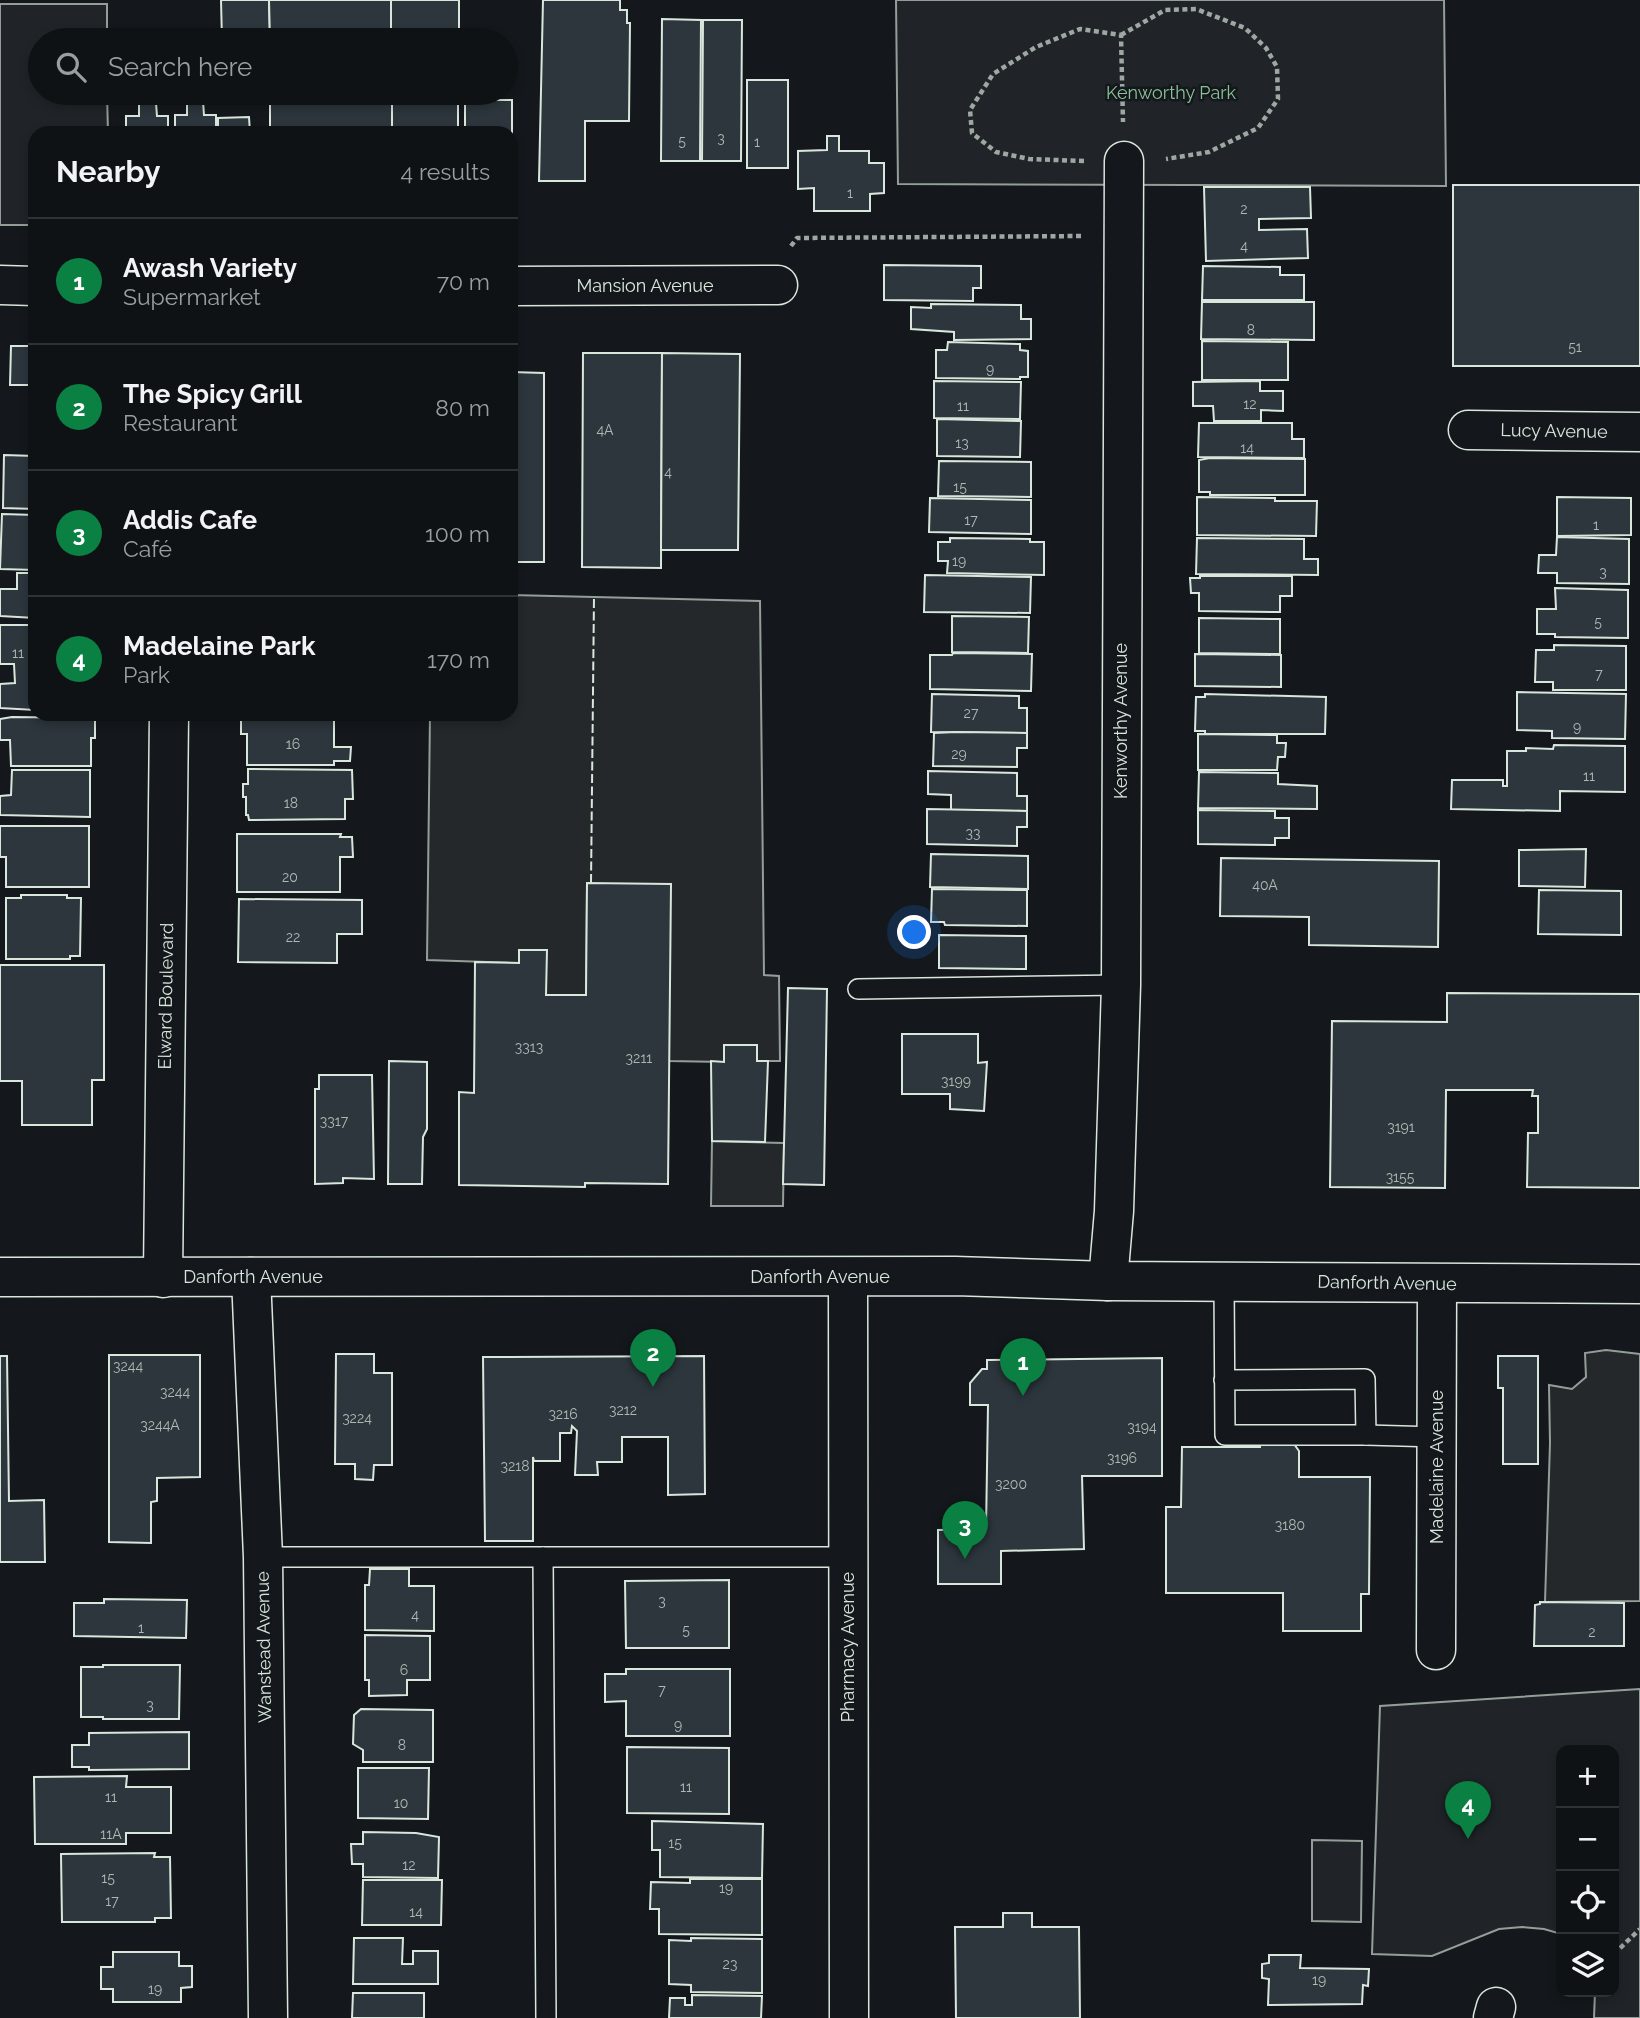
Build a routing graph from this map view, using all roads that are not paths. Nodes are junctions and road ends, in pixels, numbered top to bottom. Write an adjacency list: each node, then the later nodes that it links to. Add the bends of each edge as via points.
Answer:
1 (1124, 161): 9 (street, Kenworthy Avenue)
2 (783, 268): 5 (street, Mansion Avenue)
3 (0, 285): 4 (street)
4 (28, 286)
5 (518, 286)
6 (1468, 430): 7 (street, Lucy Avenue)
7 (1640, 432)
8 (169, 721): 14 (street, Elward Boulevard)
9 (1121, 985): 10 (lane); 15 (street, Kenworthy Avenue)
10 (858, 989)
11 (0, 1276): 14 (street, Danforth Avenue)
12 (251, 1277): 13 (street, Danforth Avenue); 14 (street, Danforth Avenue); 22 (street, Wanstead Avenue)
13 (848, 1277): 15 (street, Danforth Avenue); 24 (street, Pharmacy Avenue)
14 (163, 1278)
15 (1108, 1281): 16 (street, Danforth Avenue)
16 (1224, 1282): 17 (street, Danforth Avenue); 19 (lane)
17 (1437, 1284): 18 (street, Danforth Avenue); 21 (street, Madelaine Avenue)
18 (1640, 1284)
19 (1224, 1380): 20 (lane, via 1225,1435); 20 (lane, via 1365,1379)
20 (1366, 1435): 21 (lane)
21 (1437, 1437): 25 (street, Madelaine Avenue)
22 (263, 1557): 23 (lane); 26 (street, Wanstead Avenue)
23 (544, 1557): 24 (lane); 27 (lane)
24 (847, 1557): 28 (street, Pharmacy Avenue)
25 (1436, 1650)
26 (268, 2018)
27 (546, 2018)
28 (849, 2018)

